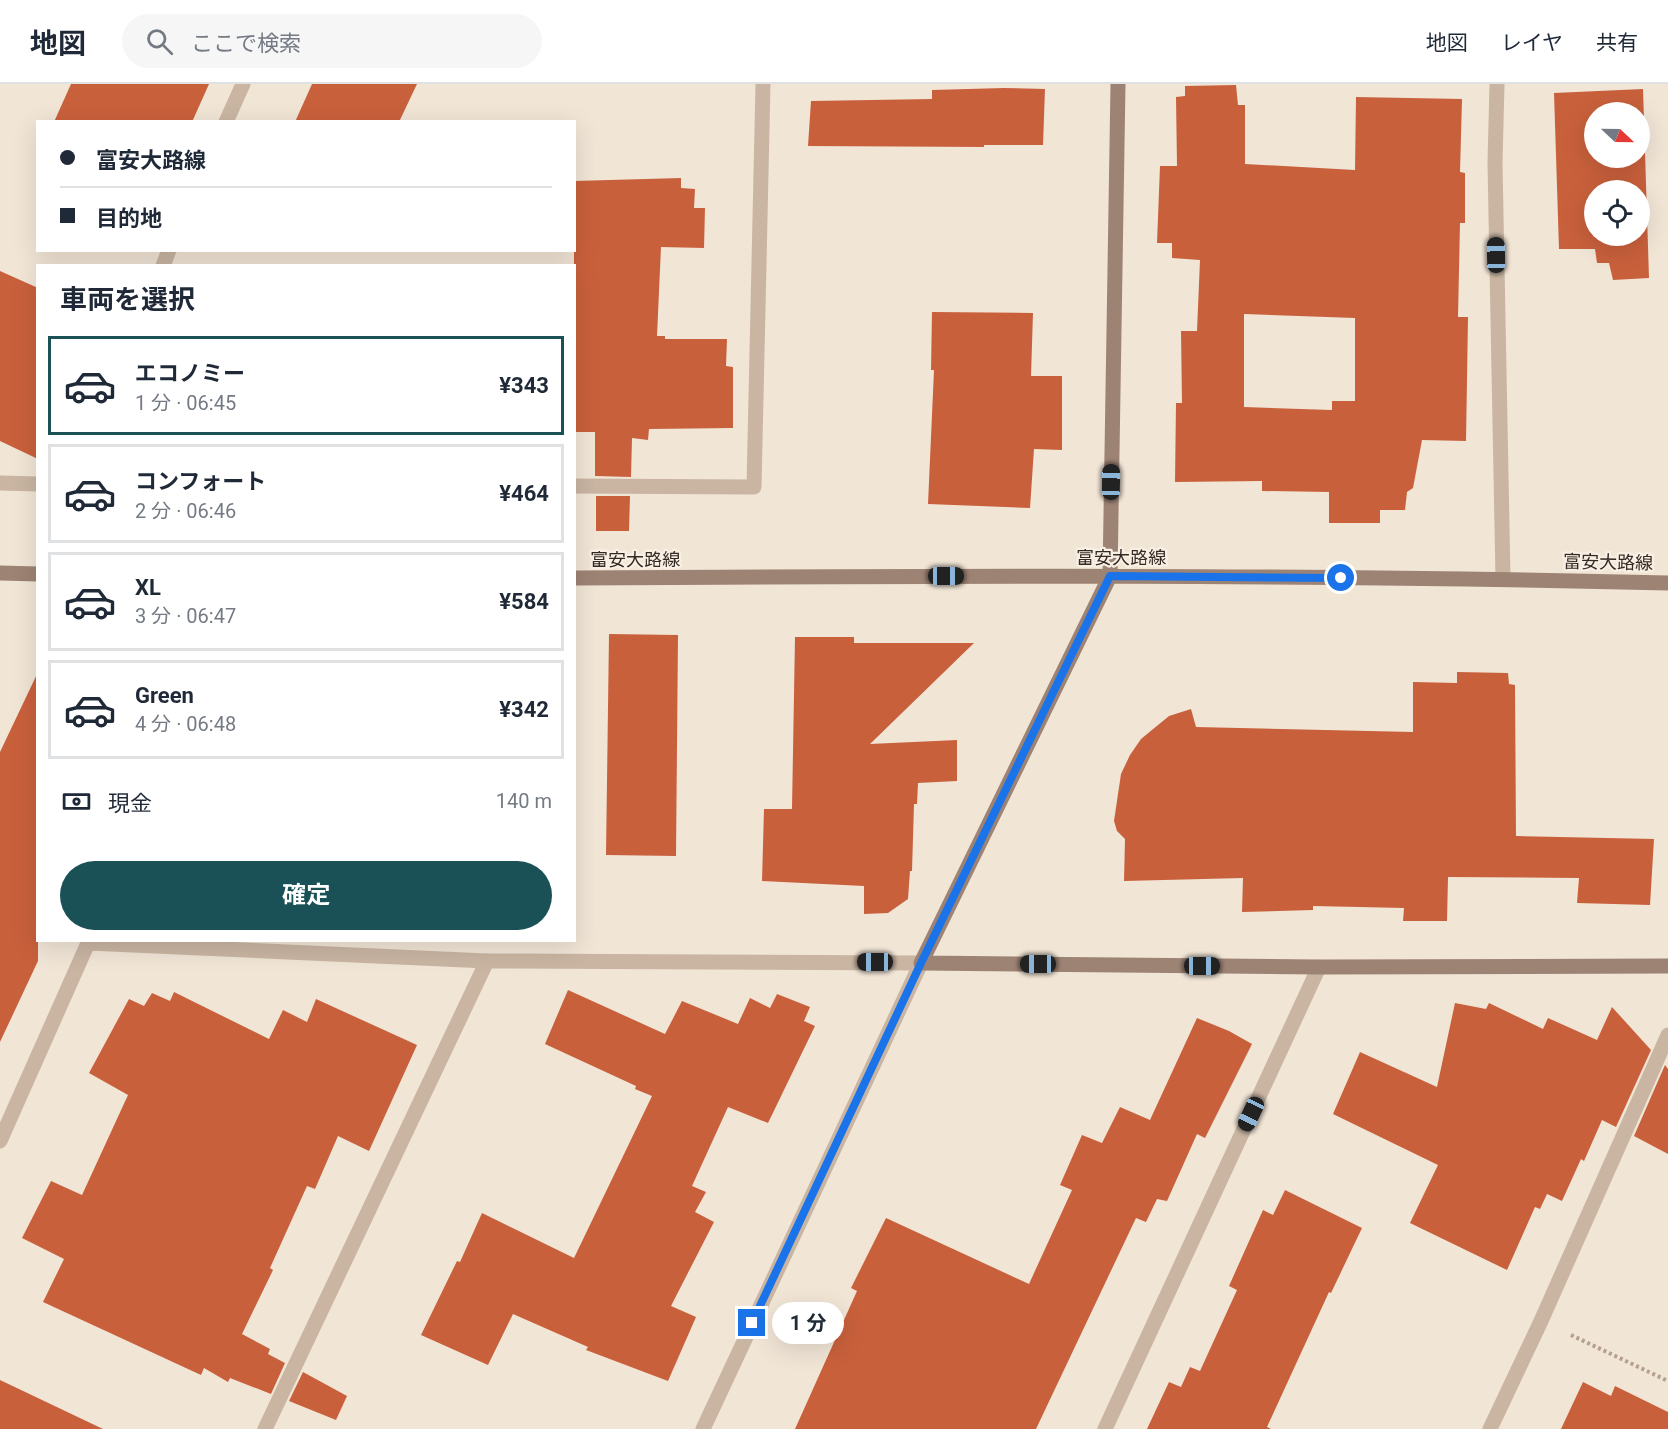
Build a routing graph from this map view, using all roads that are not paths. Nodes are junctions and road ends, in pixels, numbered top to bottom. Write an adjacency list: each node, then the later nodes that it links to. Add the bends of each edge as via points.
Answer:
1 (243, 84): 5 (street)
2 (763, 84): 8 (street, via 754,487)
3 (1118, 84): 11 (street)
4 (1497, 84): 13 (street)
5 (227, 120)
6 (0, 483): 7 (street)
7 (36, 484)
8 (576, 486)
9 (0, 573): 10 (street)
10 (36, 574)
11 (1110, 576): 12 (street, 富安大路線); 13 (street, 富安大路線); 16 (street)
12 (576, 579)
13 (1503, 579): 14 (street, 富安大路線)
14 (1668, 583)
15 (487, 960): 16 (street); 20 (street, via 88,943); 21 (street)
16 (921, 963): 18 (street); 22 (street)
17 (1668, 966): 18 (street)
18 (1319, 967): 23 (street)
19 (1668, 1035): 24 (street)
20 (0, 1142)
21 (264, 1429)
22 (703, 1429)
23 (1105, 1429)
24 (1490, 1429)

